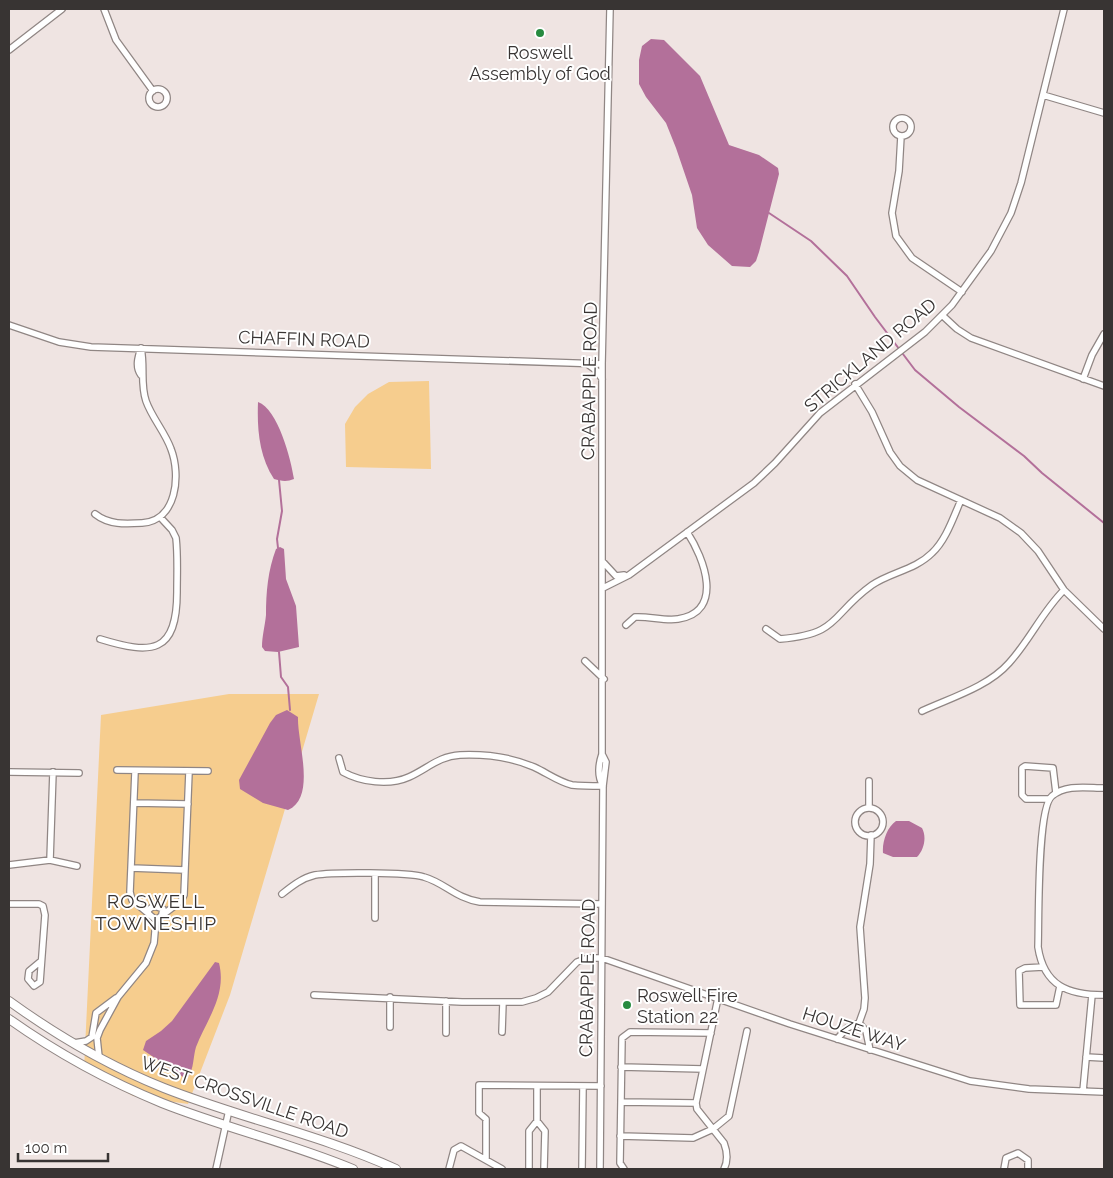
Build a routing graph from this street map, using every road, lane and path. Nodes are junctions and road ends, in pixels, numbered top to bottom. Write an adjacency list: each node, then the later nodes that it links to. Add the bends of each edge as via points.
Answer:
1 (62, 9): 5 (street)
2 (104, 9): 6 (street, via 116,40)
3 (610, 9): 16 (street, CRABAPPLE ROAD)
4 (1064, 9): 7 (street, STRICKLAND ROAD)
5 (9, 50)
6 (153, 91)
7 (1043, 95): 8 (street); 10 (street, STRICKLAND ROAD, via 1011,213 991,251)
8 (1104, 113)
9 (901, 136): 10 (street, via 900,171 892,213 896,236 912,258)
10 (962, 292): 11 (street, STRICKLAND ROAD)
11 (943, 316): 17 (street, via 971,338); 19 (street, STRICKLAND ROAD)
12 (9, 324): 14 (street, CHAFFIN ROAD, via 59,342 91,347)
13 (1104, 334): 17 (street)
14 (141, 348): 15 (street, CHAFFIN ROAD); 23 (street, via 138,371 147,403 174,456 172,502)
15 (586, 363): 16 (street, CHAFFIN ROAD); 18 (street, via 597,371)
16 (602, 364): 18 (street, CRABAPPLE ROAD)
17 (1084, 379): 20 (street)
18 (602, 380): 25 (street, CRABAPPLE ROAD)
19 (855, 384): 21 (street, via 900,466 917,480); 24 (street, STRICKLAND ROAD, via 820,413 754,483)
20 (1104, 386)
21 (962, 500): 28 (street, via 1000,518 1021,533 1038,551); 30 (street, via 934,552 912,568 872,585 822,631 780,639)
22 (95, 514): 23 (street, via 106,522 114,523 144,523)
23 (160, 517): 32 (street, via 176,538 177,615 174,629 167,639 149,648 136,649)
24 (687, 532): 26 (street, STRICKLAND ROAD); 29 (street, via 699,552 708,587 706,602 698,612 689,616 676,619 635,617)
25 (603, 563): 26 (street, via 616,576); 27 (street, CRABAPPLE ROAD)
26 (629, 575): 27 (street, STRICKLAND ROAD)
27 (604, 588): 34 (street, CRABAPPLE ROAD)
28 (1064, 590): 31 (street); 35 (street, via 1045,610 1002,670)
29 (626, 625)
30 (766, 629)
31 (1104, 629)
32 (100, 640)
33 (585, 660): 34 (street)
34 (604, 679): 45 (street, CRABAPPLE ROAD, via 602,754 598,778)
35 (922, 711)
36 (339, 758): 45 (street, via 343,772 355,779 370,781 398,781 440,758 480,755 502,757 534,767 572,785)
37 (117, 770): 41 (street)
38 (208, 771): 42 (street)
39 (9, 772): 40 (street)
40 (53, 772): 43 (street); 53 (street)
41 (135, 772): 42 (street); 49 (street)
42 (189, 772): 50 (street)
43 (79, 773)
44 (869, 781): 51 (street)
45 (603, 786): 61 (street, CRABAPPLE ROAD)
46 (1104, 788): 47 (street, via 1068,788)
47 (1056, 793): 48 (street); 48 (street, via 1053,768 1022,768 1022,795 1026,799)
48 (1048, 799): 68 (street, via 1042,837 1038,947)
49 (135, 803): 50 (street); 56 (street)
50 (188, 804): 57 (street)
51 (870, 808): 52 (street, via 878,811 882,819 879,831); 52 (street, via 861,810 855,822 859,831)
52 (871, 835): 80 (street, via 860,927 865,998)
53 (50, 860): 54 (street); 55 (street)
54 (9, 865)
55 (77, 866)
56 (131, 868): 57 (street); 63 (street, via 132,900)
57 (185, 870): 62 (street, via 184,895)
58 (375, 874): 59 (street, via 315,875); 61 (street, via 422,876 464,899 480,902); 64 (street)
59 (282, 894)
60 (9, 904): 67 (street, via 43,906)
61 (602, 904): 66 (street, CRABAPPLE ROAD)
62 (162, 914): 63 (street, via 163,908 154,906 148,910); 65 (street)
63 (149, 915): 65 (street)
64 (375, 918)
65 (156, 920): 73 (street, via 154,943 146,963)
66 (602, 958): 75 (street, HOUZE WAY); 78 (street, via 576,962 557,984 536,998); 97 (street, CRABAPPLE ROAD)
67 (41, 961): 67 (street, via 40,982 34,986 28,979 29,971)
68 (1043, 967): 69 (street); 69 (street, via 1026,968 1020,972 1020,1004 1056,1005)
69 (1060, 986): 71 (street)
70 (314, 995): 74 (street)
71 (1092, 995): 72 (street); 91 (street)
72 (1104, 995)
73 (118, 997): 86 (street); 86 (street, via 96,1013)
74 (390, 997): 77 (street); 81 (street)
75 (718, 998): 85 (street); 87 (street, HOUZE WAY)
76 (9, 1001): 88 (main road, WEST CROSSVILLE ROAD)
77 (446, 1001): 78 (street); 84 (street)
78 (503, 1002): 83 (street)
79 (9, 1020): 104 (main road, WEST CROSSVILLE ROAD, via 118,1084 164,1104)
80 (859, 1024): 87 (street, via 847,1028); 89 (street, via 866,1030)
81 (390, 1027)
82 (747, 1031): 105 (street, via 731,1111)
83 (502, 1032)
84 (446, 1033)
85 (711, 1033): 93 (street, via 626,1033 622,1038); 94 (street)
86 (94, 1038): 88 (street); 90 (street)
87 (837, 1039): 89 (street, HOUZE WAY)
88 (74, 1043): 90 (main road, WEST CROSSVILLE ROAD)
89 (870, 1050): 98 (street, HOUZE WAY, via 970,1081 1014,1088)
90 (99, 1057): 102 (main road, WEST CROSSVILLE ROAD, via 164,1088)
91 (1086, 1057): 92 (street); 98 (street)
92 (1104, 1058)
93 (621, 1067): 94 (street); 100 (street)
94 (703, 1069): 101 (street)
95 (537, 1086): 96 (street); 103 (street); 107 (street, via 479,1085 479,1113 486,1119)
96 (583, 1086): 97 (street); 115 (street)
97 (601, 1086): 116 (street, CRABAPPLE ROAD)
98 (1083, 1091): 99 (street, HOUZE WAY)
99 (1104, 1092)
100 (621, 1102): 101 (street); 106 (street)
101 (696, 1103): 105 (street)
102 (229, 1110): 104 (street); 110 (main road, WEST CROSSVILLE ROAD, via 348,1149)
103 (537, 1121): 113 (street, via 529,1131); 114 (street, via 545,1131)
104 (226, 1124): 108 (main road, WEST CROSSVILLE ROAD); 109 (street)
105 (712, 1129): 106 (street, via 693,1138); 118 (street, via 726,1150)
106 (620, 1136): 117 (street, via 620,1163)
107 (486, 1159): 111 (street, via 465,1146 456,1146); 112 (street)
108 (349, 1168)
109 (216, 1169)
110 (396, 1169)
111 (449, 1169)
112 (502, 1169)
113 (529, 1169)
114 (544, 1169)
115 (582, 1169)
116 (600, 1169)
117 (624, 1169)
118 (724, 1169)
119 (1004, 1169): 120 (street, via 1006,1158 1018,1153 1028,1160)
120 (1028, 1169)

